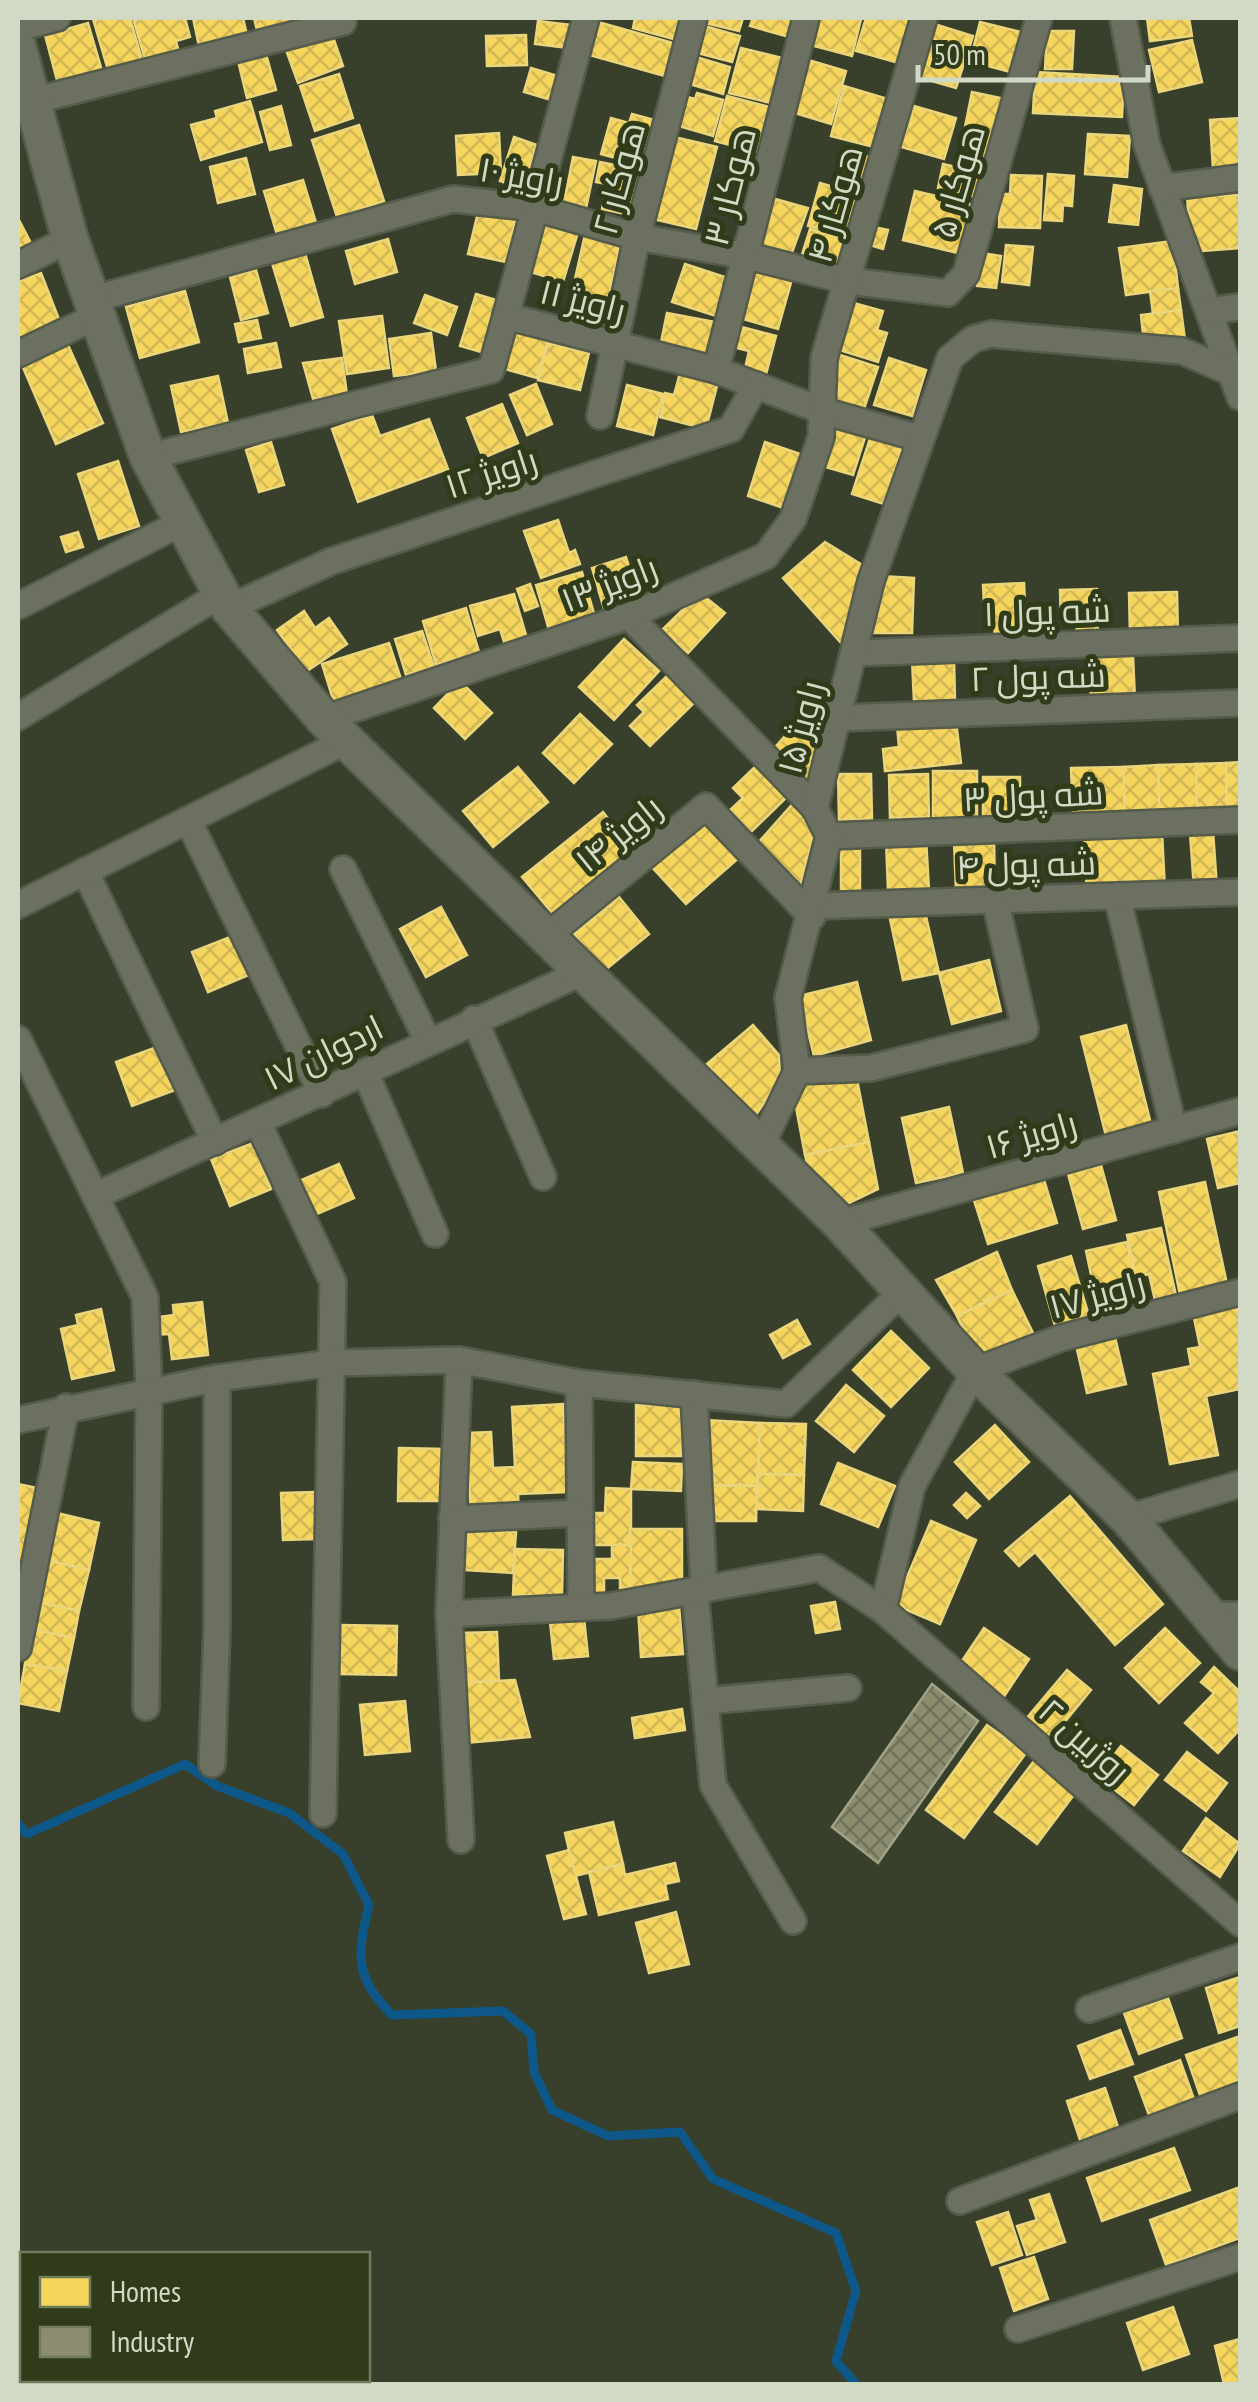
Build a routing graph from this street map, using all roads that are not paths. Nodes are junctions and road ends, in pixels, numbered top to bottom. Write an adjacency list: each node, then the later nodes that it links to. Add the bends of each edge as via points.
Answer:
1 (57, 18): 9 (street)
2 (586, 18): 14 (street)
3 (694, 18): 15 (street, هوکار ۲)
4 (806, 18): 17 (street, هوکار ۳)
5 (924, 18): 19 (street, هوکار ۴)
6 (1123, 18): 13 (street, via 1147,145)
7 (1032, 19): 20 (street, هوکار ۵, via 966,274)
8 (343, 22): 11 (street)
9 (18, 28)
10 (18, 46): 11 (street)
11 (25, 107): 16 (street)
12 (1240, 178): 13 (street)
13 (1162, 188): 23 (street)
14 (536, 208): 15 (street, راویژ ۱۰); 22 (street, راویژ ۱۰, via 453,198); 24 (street)
15 (637, 237): 17 (street, راویژ ۱۰); 25 (street, هوکار ۲)
16 (70, 239): 18 (street); 22 (street)
17 (748, 256): 19 (street, راویژ ۱۰); 27 (street, هوکار ۳)
18 (18, 265)
19 (848, 281): 20 (street, راویژ ۱۰); 30 (street, هوکار ۴, via 824,358)
20 (948, 293)
21 (1240, 307): 23 (street)
22 (94, 308): 26 (street, راویژ ۱۰); 33 (street)
23 (1209, 311): 28 (street)
24 (506, 316): 25 (street, راویژ ۱۱); 33 (street, راویژ ۱۱, via 491,370)
25 (615, 344): 27 (street, راویژ ۱۱); 31 (street, هوکار ۲)
26 (18, 354)
27 (716, 370): 29 (street, راویژ ۱۱)
28 (1237, 385): 32 (street, راویژ ۱۵, via 1182,351 991,334 973,338 950,358)
29 (756, 386): 30 (street, راویژ ۱۱); 35 (street, راویژ ۱۲, via 732,428)
30 (823, 411): 32 (street, راویژ ۱۱); 37 (street, راویژ ۱۳, via 821,437 793,518 766,556)
31 (600, 416)
32 (919, 438): 39 (street, راویژ ۱۵, via 871,581)
33 (148, 457): 34 (street)
34 (180, 523): 35 (street); 36 (street)
35 (225, 601): 41 (street, راویژ ۱۲); 43 (street)
36 (18, 606)
37 (629, 616): 43 (street, راویژ ۱۳); 44 (street)
38 (1240, 638): 39 (street, شه پول ۱)
39 (856, 653): 42 (street, راویژ ۱۵)
40 (1240, 703): 42 (street, شه پول ۲)
41 (18, 716)
42 (839, 718): 44 (street, راویژ ۱۵)
43 (335, 730): 45 (street, راویژ ۱۳); 55 (street)
44 (815, 808): 47 (street, راویژ ۱۵)
45 (188, 820): 49 (street, راویژ ۱۳); 62 (street)
46 (1240, 820): 47 (street, شه پول ۳)
47 (829, 836): 54 (street)
48 (343, 869): 59 (street)
49 (85, 872): 53 (street, راویژ ۱۳); 66 (street)
50 (1240, 892): 51 (street, شه پول ۴)
51 (1117, 896): 52 (street, شه پول ۴); 65 (street)
52 (995, 900): 54 (street, شه پول ۴); 60 (street, via 1026,1030 871,1068)
53 (18, 905)
54 (813, 912): 55 (street, راویژ ۱۴, via 706,806); 60 (street, via 788,998)
55 (548, 936): 56 (street)
56 (583, 972): 57 (street, اردوان ۱۷); 67 (street)
57 (474, 1019): 59 (street, اردوان ۱۷); 68 (street)
58 (18, 1039): 69 (street)
59 (428, 1039): 61 (street, اردوان ۱۷)
60 (796, 1070): 67 (street)
61 (365, 1072): 62 (street, اردوان ۱۷); 71 (street)
62 (322, 1094): 64 (street, اردوان ۱۷)
63 (1240, 1111): 65 (street, راویژ ۱۶)
64 (258, 1123): 66 (street, اردوان ۱۷); 75 (street, via 333,1282)
65 (1174, 1130): 70 (street, راویژ ۱۶)
66 (216, 1142): 69 (street, اردوان ۱۷)
67 (760, 1148): 70 (street)
68 (543, 1177)
69 (95, 1196): 79 (street, via 145,1296)
70 (840, 1223): 72 (street)
71 (434, 1234)
72 (902, 1292): 76 (street); 80 (street, via 786,1404)
73 (1240, 1292): 76 (street, راویژ ۱۷, via 1060,1338)
74 (459, 1360): 75 (street); 78 (street); 86 (street)
75 (332, 1363): 77 (street); 99 (street)
76 (976, 1371): 85 (street); 89 (street, via 912,1486)
77 (217, 1378): 79 (street); 98 (street)
78 (579, 1383): 80 (street); 84 (street)
79 (149, 1390): 81 (street); 97 (street)
80 (694, 1394): 87 (street)
81 (66, 1407): 82 (street); 93 (street)
82 (18, 1420)
83 (1240, 1484): 85 (street)
84 (580, 1513): 86 (street); 88 (street)
85 (1128, 1518): 91 (street)
86 (452, 1519): 90 (street)
87 (700, 1591): 88 (street, روژبین ۲); 89 (street, روژبین ۲, via 818,1568); 96 (street)
88 (581, 1605): 90 (street, روژبین ۲)
89 (883, 1610): 102 (street, روژبین ۲)
90 (450, 1614): 100 (street)
91 (1205, 1615): 92 (street); 94 (street)
92 (1240, 1615)
93 (18, 1648)
94 (1240, 1652)
95 (848, 1688): 96 (street)
96 (705, 1701): 101 (street, via 713,1786)
97 (146, 1708)
98 (212, 1764)
99 (322, 1814)
100 (461, 1840)
101 (793, 1921)
102 (1240, 1923)
103 (1240, 1958): 104 (street)
104 (1089, 2009)
105 (1240, 2096): 106 (street)
106 (960, 2201)
107 (1240, 2257): 108 (street)
108 (1018, 2329)

